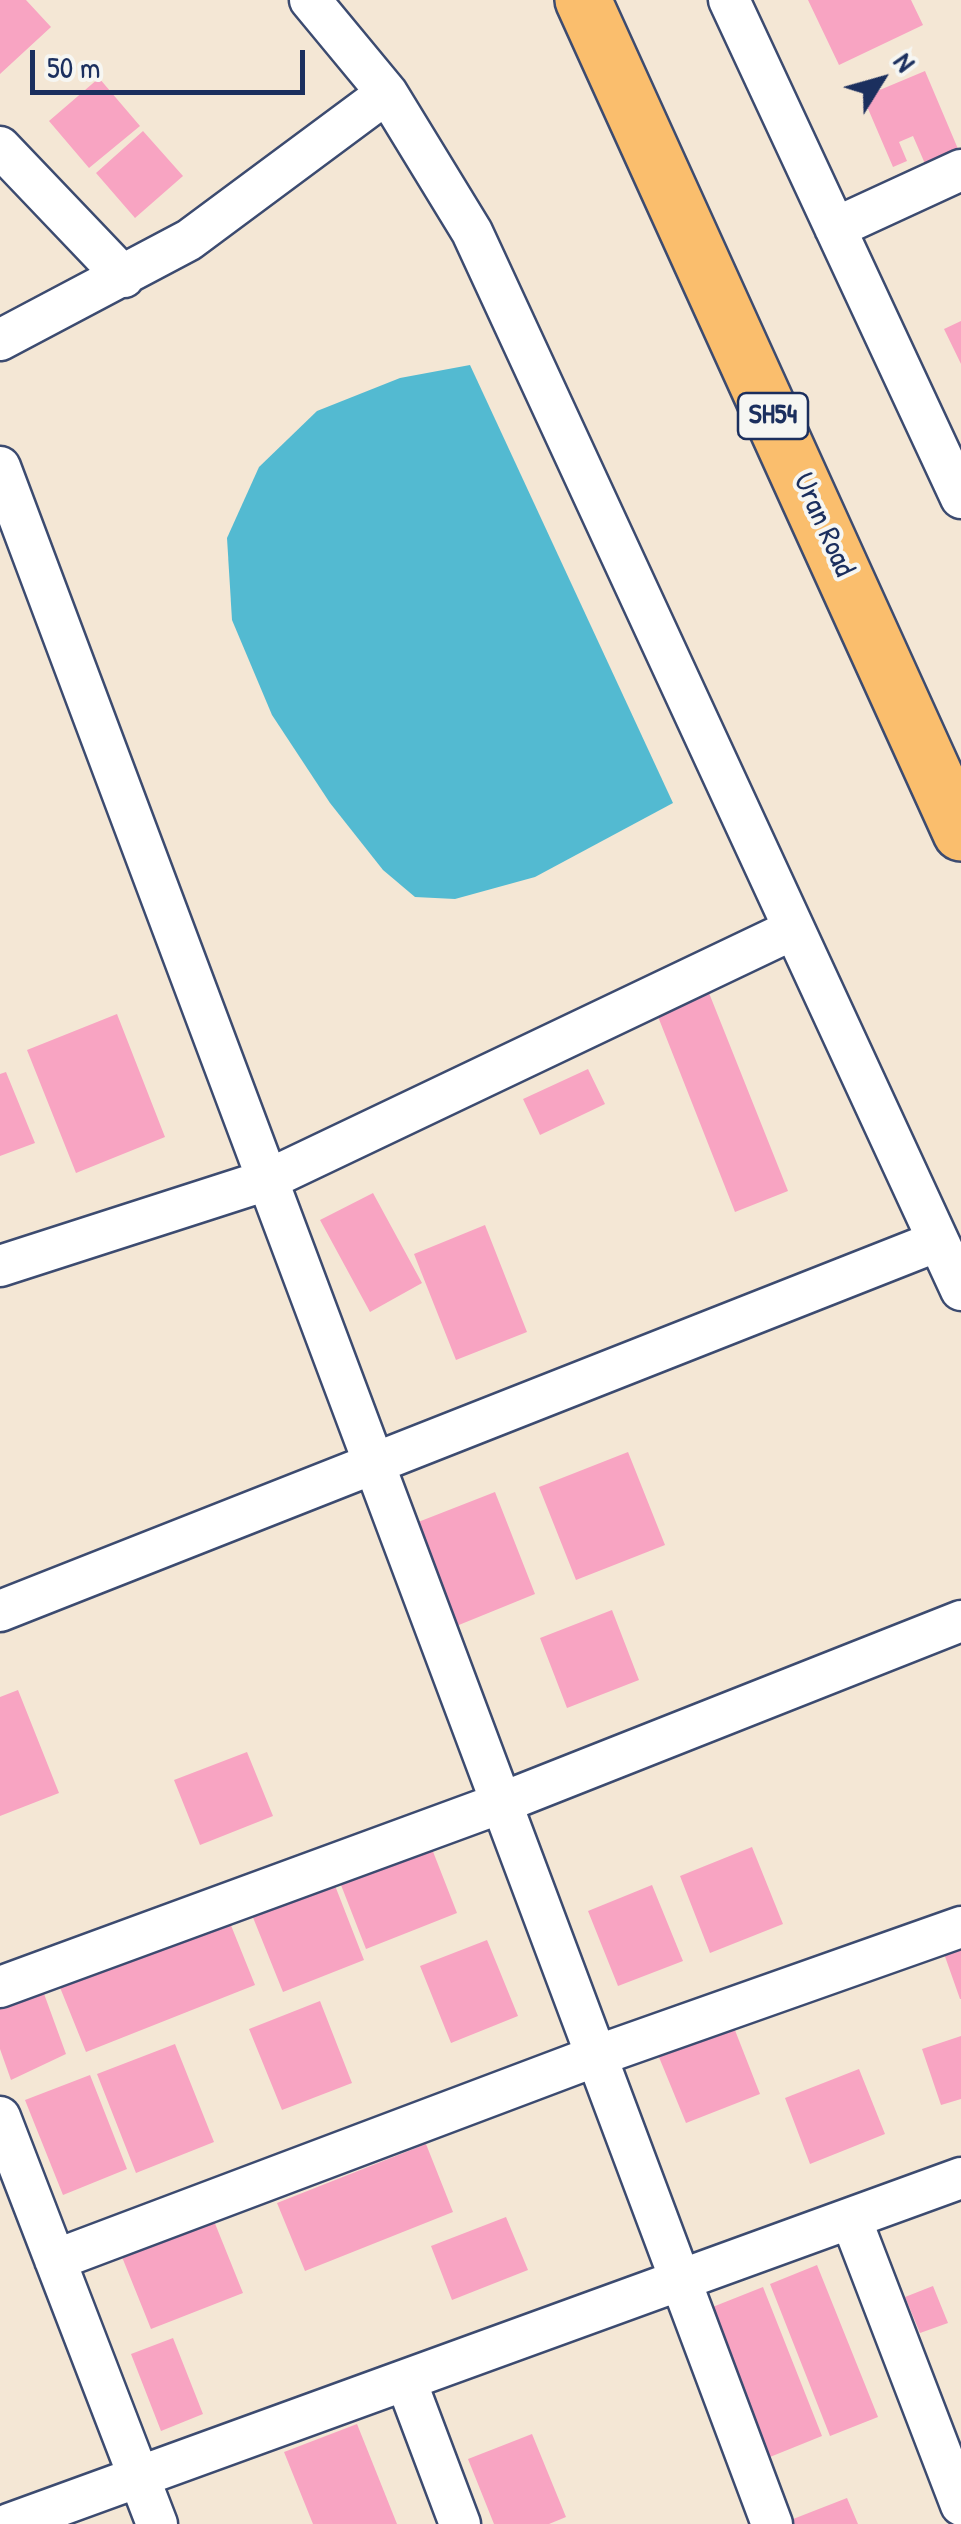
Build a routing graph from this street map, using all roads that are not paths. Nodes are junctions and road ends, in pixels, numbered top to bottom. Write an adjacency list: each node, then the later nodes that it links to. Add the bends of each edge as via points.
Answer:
1 (310, 0): 4 (street)
2 (583, 0): 12 (main road, Uran Road / SH54)
3 (729, 0): 7 (street)
4 (387, 92): 8 (street, via 189,240); 13 (street, via 472,232)
5 (0, 147): 8 (street)
6 (961, 170): 7 (street)
7 (835, 228): 11 (street)
8 (124, 276): 9 (street)
9 (0, 340)
10 (0, 466): 14 (street)
11 (961, 498)
12 (961, 832)
13 (794, 929): 14 (street); 15 (street)
14 (268, 1180): 16 (street); 18 (street)
15 (938, 1241): 17 (street); 18 (street)
16 (1, 1263)
17 (961, 1290)
18 (374, 1464): 19 (street); 21 (street)
19 (0, 1611)
20 (961, 1621): 21 (street)
21 (501, 1803): 23 (street); 24 (street)
22 (961, 1927): 24 (street)
23 (0, 1987)
24 (596, 2056): 28 (street); 29 (street)
25 (0, 2117): 28 (street)
26 (961, 2178): 27 (street)
27 (851, 2219): 29 (street); 32 (street)
28 (55, 2260): 31 (street)
29 (680, 2282): 30 (street); 36 (street)
30 (406, 2381): 31 (street); 35 (street)
31 (140, 2478): 33 (street); 34 (street)
32 (961, 2505)
33 (9, 2524)
34 (158, 2524)
35 (460, 2524)
36 (772, 2524)

